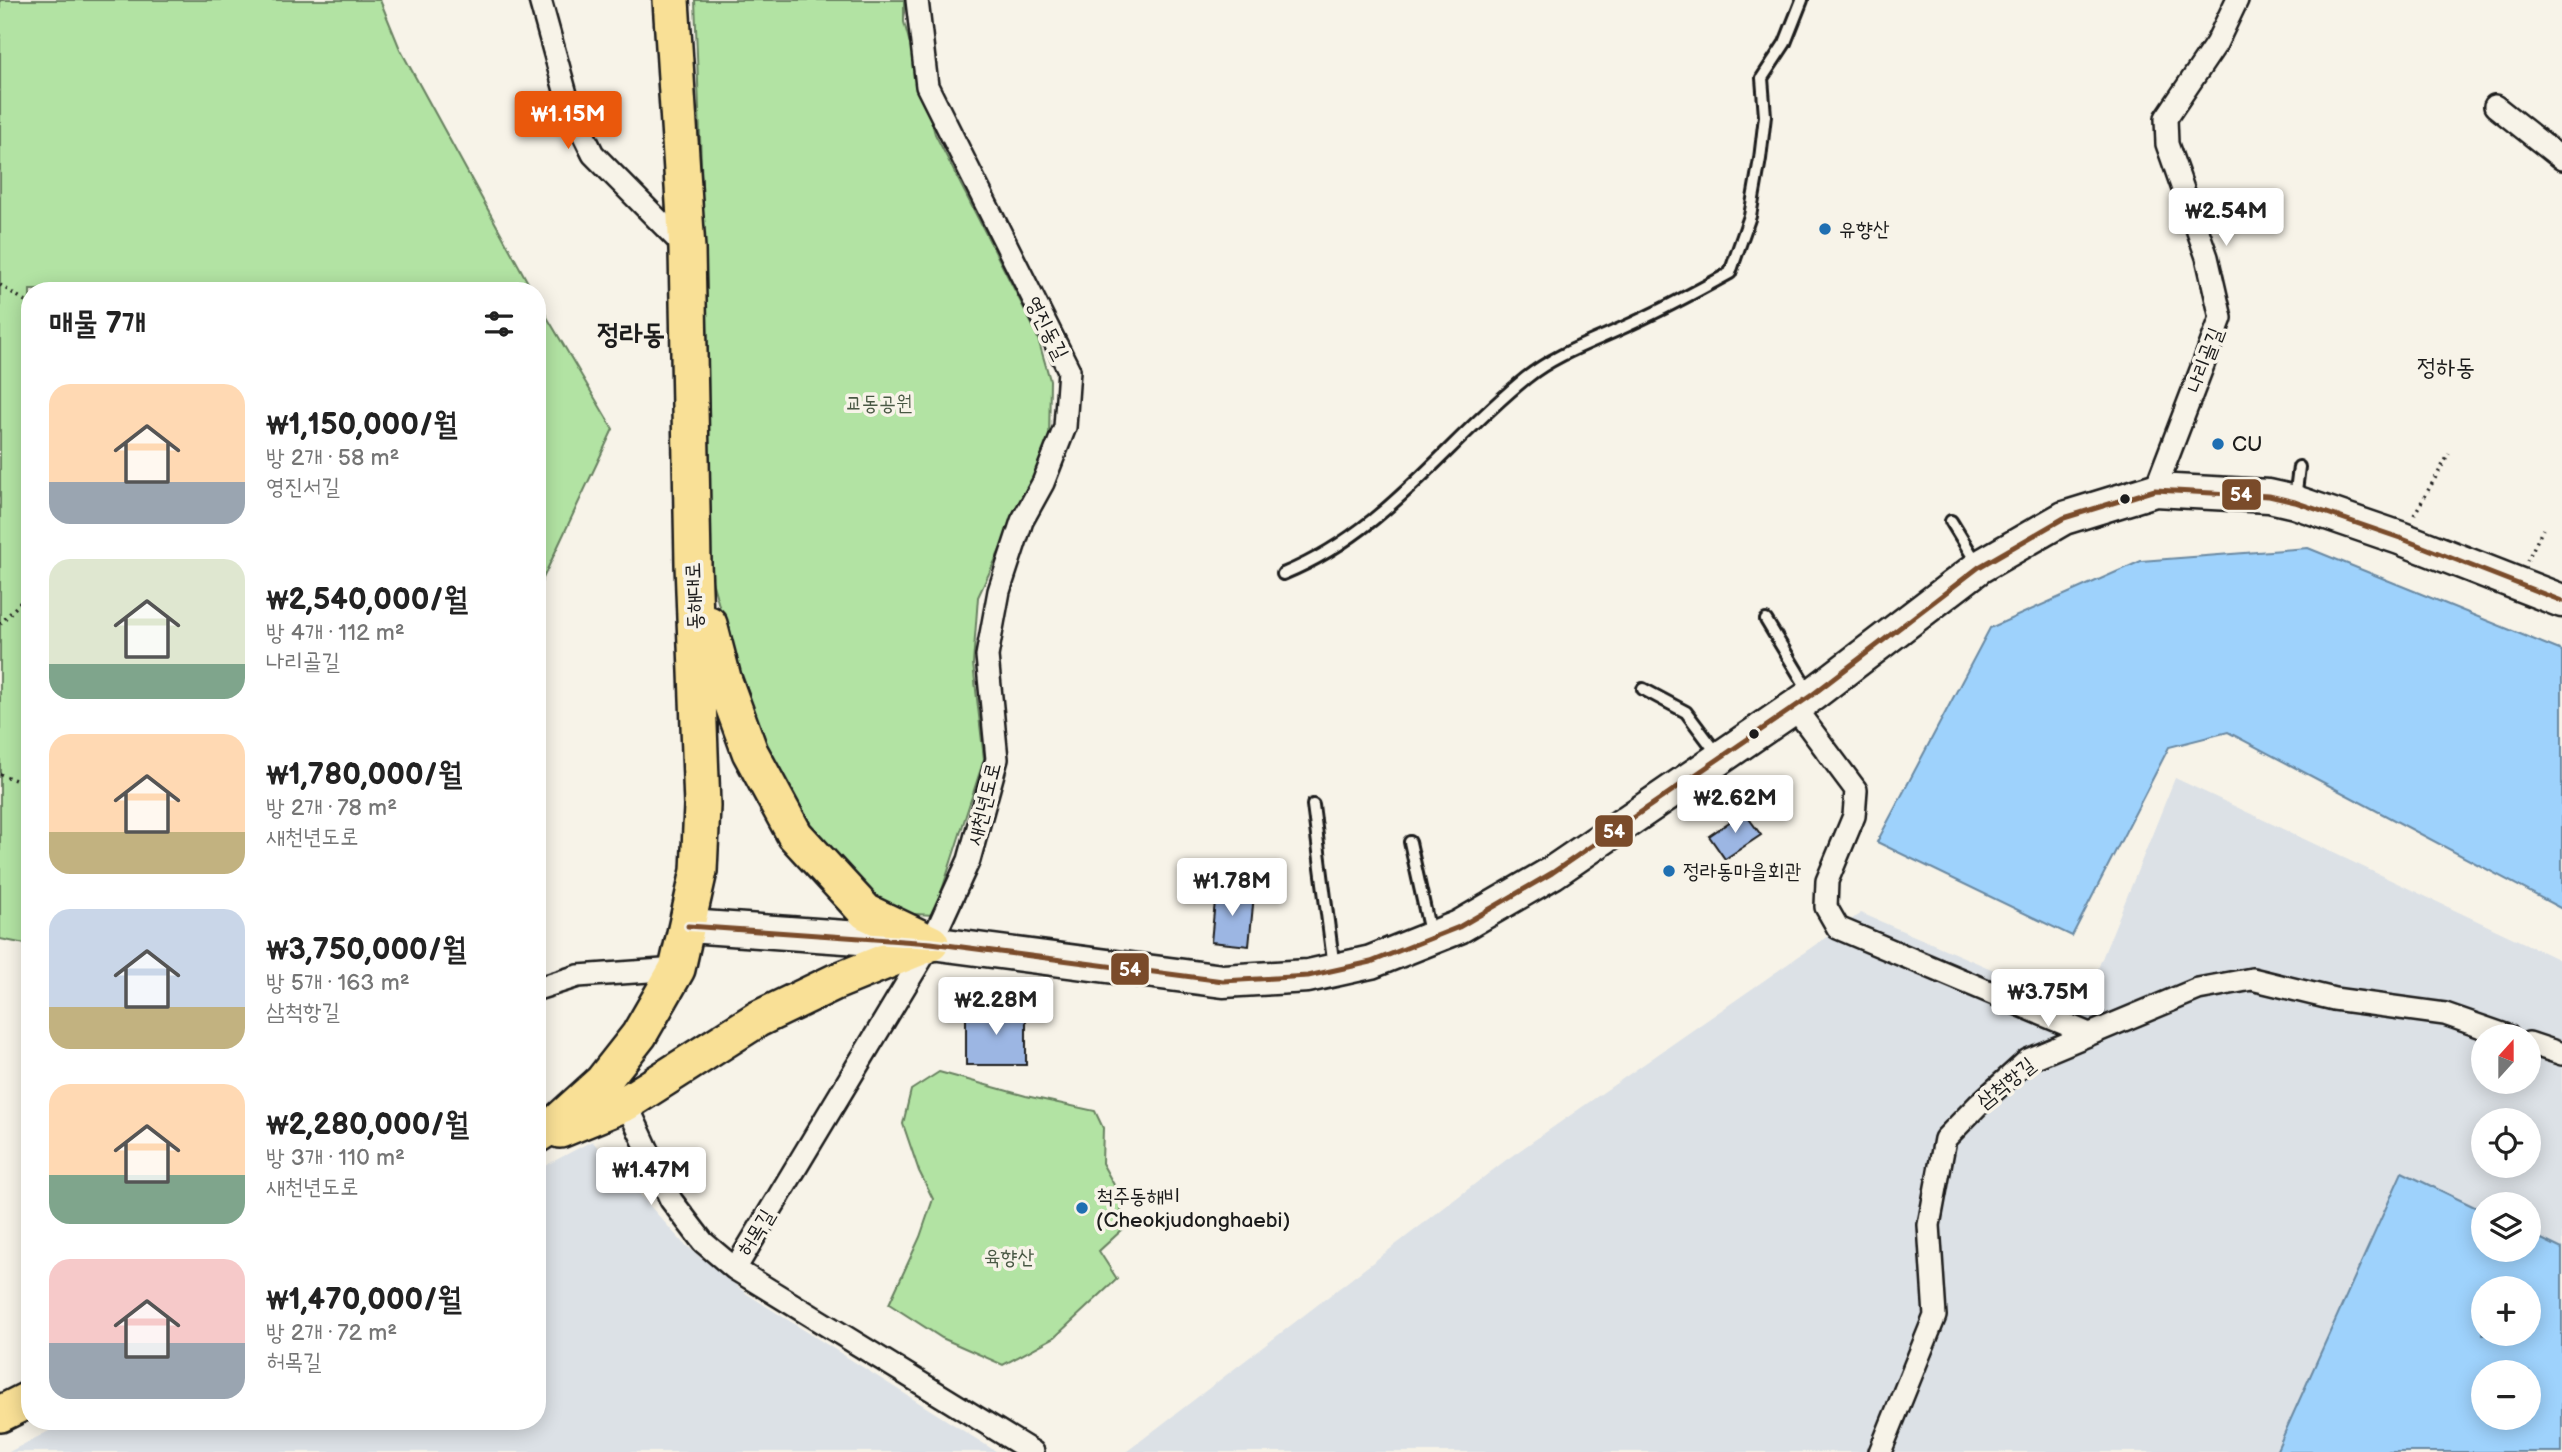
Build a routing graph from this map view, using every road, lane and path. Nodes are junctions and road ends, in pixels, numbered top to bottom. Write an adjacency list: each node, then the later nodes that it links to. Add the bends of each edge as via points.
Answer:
1 (540, 0): 8 (street, via 569,105 593,154)
2 (671, 0): 8 (main road, 동해대로)
3 (917, 0): 26 (street, 영진동길, via 927,86 1069,370 1065,427 1018,533 999,591)
4 (1802, 0): 20 (lane, via 1785,43 1762,78 1765,116 1760,159 1750,216 1730,273 1671,305 1560,354 1526,378 1382,515 1341,546)
5 (2237, 0): 13 (street, 나리골길, via 2216,44 2166,118 2168,144 2207,257 2221,318)
6 (2495, 106): 7 (street)
7 (2562, 159)
8 (687, 249): 18 (main road, 동해대로)
9 (0, 285): 10 (path)
10 (21, 298)
11 (2449, 454): 17 (path)
12 (2299, 467): 14 (lane)
13 (2155, 490): 14 (street, via 2269,496); 19 (street, via 2064,518)
14 (2295, 502): 17 (street)
15 (1951, 521): 19 (lane)
16 (2543, 529): 21 (path)
17 (2400, 538): 21 (street)
18 (692, 565): 34 (main road, 동해대로, via 702,806 699,871); 36 (main road, via 723,678 750,752 795,835 866,912)
19 (1979, 567): 28 (street)
20 (1283, 574)
21 (2517, 582): 22 (street)
22 (2562, 601)
23 (21, 602): 25 (path)
24 (1766, 620): 28 (lane)
25 (0, 624)
26 (986, 656): 36 (street, 새천년도로, via 998,759 970,860)
27 (1643, 689): 29 (lane, via 1686,712)
28 (1803, 701): 29 (street); 41 (street, via 1856,790 1854,816 1827,881 1826,907 1838,928)
29 (1719, 756): 35 (street, via 1525,890)
30 (0, 774): 31 (path)
31 (21, 782)
32 (1313, 805): 38 (lane)
33 (1410, 842): 35 (lane)
34 (688, 926): 36 (street); 37 (main road, 동해대로)
35 (1432, 939): 38 (street)
36 (931, 943): 38 (street, via 1223,981 1280,980); 44 (main road, via 758,1019); 47 (street, 허목길)
37 (677, 970): 39 (street, via 578,976); 45 (main road, 동해대로, via 622,1059)
38 (1335, 971)
39 (546, 986)
40 (2474, 1024): 41 (street, 삼척항길, via 2445,1014 2334,999 2252,979 2198,989)
41 (2089, 1034): 51 (street, 삼척항길, via 2028,1060 1945,1139 1929,1225 1936,1316)
42 (2541, 1047): 43 (street)
43 (2562, 1055)
44 (626, 1103): 46 (main road); 47 (street, via 671,1200 703,1242)
45 (546, 1130)
46 (546, 1134)
47 (735, 1269): 50 (street, 허목길)
48 (21, 1404): 49 (main road)
49 (0, 1414)
50 (1029, 1449)
51 (1880, 1452)

